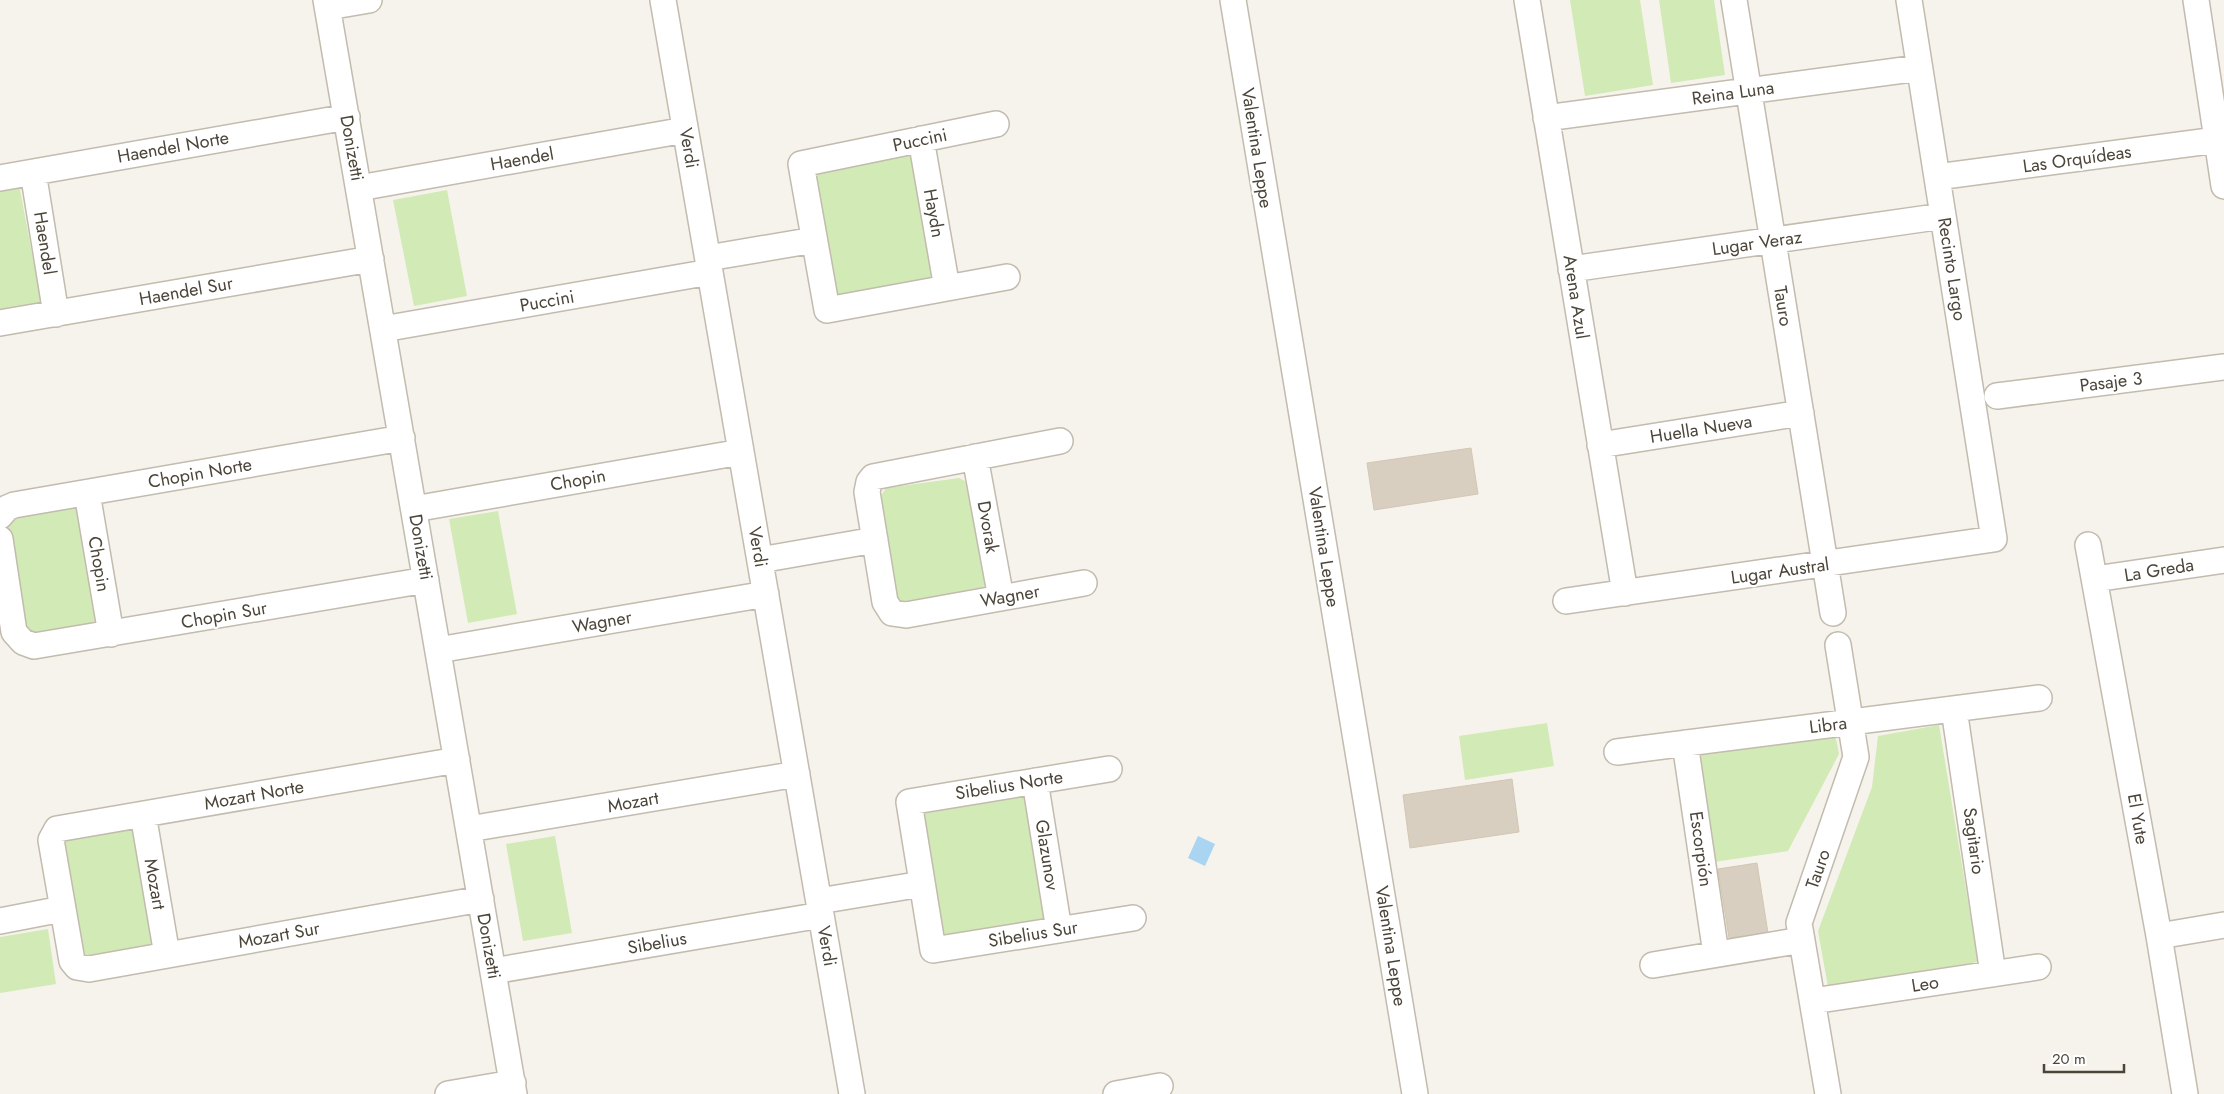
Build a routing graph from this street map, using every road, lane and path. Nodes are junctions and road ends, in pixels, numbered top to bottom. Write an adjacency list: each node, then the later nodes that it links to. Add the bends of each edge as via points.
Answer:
1 (369, 0): 8 (street)
2 (663, 0): 14 (street, Verdi)
3 (1233, 0): 96 (street, Valentina Leppe)
4 (1526, 0): 12 (street, Arena Azul)
5 (1734, 0): 10 (street, Tauro)
6 (1909, 0): 9 (street, Recinto Largo)
7 (2196, 0): 16 (street)
8 (327, 4): 11 (street, Donizetti)
9 (1919, 68): 10 (street, Reina Luna); 18 (street, Recinto Largo)
10 (1749, 91): 12 (street, Reina Luna); 24 (street, Tauro)
11 (347, 117): 17 (street, Haendel Norte); 21 (street, Donizetti)
12 (1546, 118): 27 (street, Arena Azul)
13 (996, 124): 15 (street, Puccini)
14 (685, 130): 21 (street, Haendel); 26 (street, Verdi)
15 (921, 139): 23 (street, Puccini, via 801,164); 29 (street, Haydn)
16 (2220, 154): 18 (street, Las Orquídeas); 20 (street)
17 (33, 172): 19 (street, Haendel Norte); 30 (street, Haendel)
18 (1937, 177): 22 (street, Recinto Largo)
19 (0, 178)
20 (2224, 186)
21 (359, 188): 25 (street, Donizetti)
22 (1943, 216): 24 (street, Lugar Veraz); 45 (street, Recinto Largo)
23 (814, 240): 26 (street, Puccini); 29 (street, Puccini, via 827,310)
24 (1773, 241): 27 (street, Lugar Veraz); 35 (street, Tauro)
25 (371, 259): 30 (street, Haendel Sur); 32 (street, Donizetti)
26 (709, 265): 32 (street, Puccini); 39 (street, Verdi)
27 (1571, 269): 38 (street, Arena Azul)
28 (1007, 276): 29 (street, Puccini)
29 (947, 288)
30 (56, 314): 31 (street, Haendel Sur)
31 (0, 323)
32 (383, 330): 36 (street, Donizetti)
33 (2224, 367): 34 (street, Pasaje 3)
34 (1997, 396)
35 (1800, 413): 38 (street, Huella Nueva); 50 (street, Tauro)
36 (402, 438): 41 (street, Chopin Norte); 42 (street, Donizetti)
37 (1060, 442): 40 (street, Wagner)
38 (1600, 444): 55 (street, Arena Azul)
39 (741, 452): 42 (street, Chopin); 48 (street, Verdi)
40 (975, 457): 46 (street, Wagner, via 873,477 867,492); 57 (street, Dvorak)
41 (87, 493): 43 (street, Chopin Norte, via 14,505); 60 (street, Chopin)
42 (414, 509): 52 (street, Donizetti)
43 (1, 515)
44 (0, 539): 51 (street)
45 (1994, 539): 50 (street, Lugar Austral)
46 (875, 540): 48 (street); 57 (street, Wagner, via 885,602 892,612 906,615)
47 (2088, 545): 53 (street, El Yute)
48 (760, 560): 56 (street, Verdi)
49 (2224, 560): 53 (street, La Greda)
50 (1825, 564): 55 (street, Lugar Austral); 59 (street, Tauro)
51 (2, 574): 60 (street, Chopin Sur, via 14,632 23,642 40,646)
52 (426, 580): 60 (street, Chopin Sur); 62 (street, Donizetti)
53 (2095, 580): 82 (street, El Yute)
54 (1084, 582): 57 (street, Wagner)
55 (1625, 593): 58 (street, Lugar Austral)
56 (766, 594): 62 (street, Wagner); 70 (street, Verdi)
57 (1001, 598)
58 (1566, 602)
59 (1833, 613)
60 (111, 634)
61 (1838, 645): 65 (street, Tauro)
62 (438, 650): 68 (street, Donizetti)
63 (2039, 698): 64 (street, Libra)
64 (1954, 709): 65 (street, Libra); 89 (street, Sagitario)
65 (1850, 722): 66 (street, Libra); 83 (street, Tauro, via 1856,757 1799,923)
66 (1685, 743): 67 (street, Libra); 84 (street, Escorpión)
67 (1617, 752)
68 (457, 760): 72 (street, Mozart Norte); 73 (street, Donizetti)
69 (1109, 769): 71 (street, Sibelius Norte)
70 (797, 774): 73 (street, Mozart); 76 (street, Verdi)
71 (1035, 781): 74 (street, Sibelius Norte, via 909,802); 81 (street, Glazunov)
72 (143, 814): 77 (street, Mozart Norte, via 63,827 53,834 51,840); 85 (street, Mozart)
73 (469, 829): 75 (street, Donizetti)
74 (922, 884): 76 (street, Sibelius); 81 (street, Sibelius Sur, via 933,950)
75 (481, 899): 85 (street, Mozart Sur); 88 (street, Donizetti)
76 (820, 908): 88 (street, Sibelius); 94 (street, Verdi)
77 (62, 909): 79 (street); 85 (street, Mozart Sur, via 72,961 77,966 89,969)
78 (1133, 918): 81 (street, Sibelius Sur)
79 (0, 921)
80 (2224, 925): 82 (street)
81 (1059, 930)
82 (2159, 936): 98 (street, El Yute)
83 (1802, 940): 84 (street); 90 (street, Tauro)
84 (1716, 954): 86 (street)
85 (167, 955)
86 (1653, 965)
87 (2038, 967): 89 (street, Leo)
88 (493, 970): 92 (street, Donizetti)
89 (1993, 974): 90 (street, Leo)
90 (1813, 1001): 97 (street, Tauro)
91 (1160, 1086): 95 (street)
92 (514, 1088): 93 (street)
93 (448, 1094)
94 (853, 1094)
95 (1116, 1094)
96 (1415, 1094)
97 (1828, 1094)
98 (2185, 1094)

